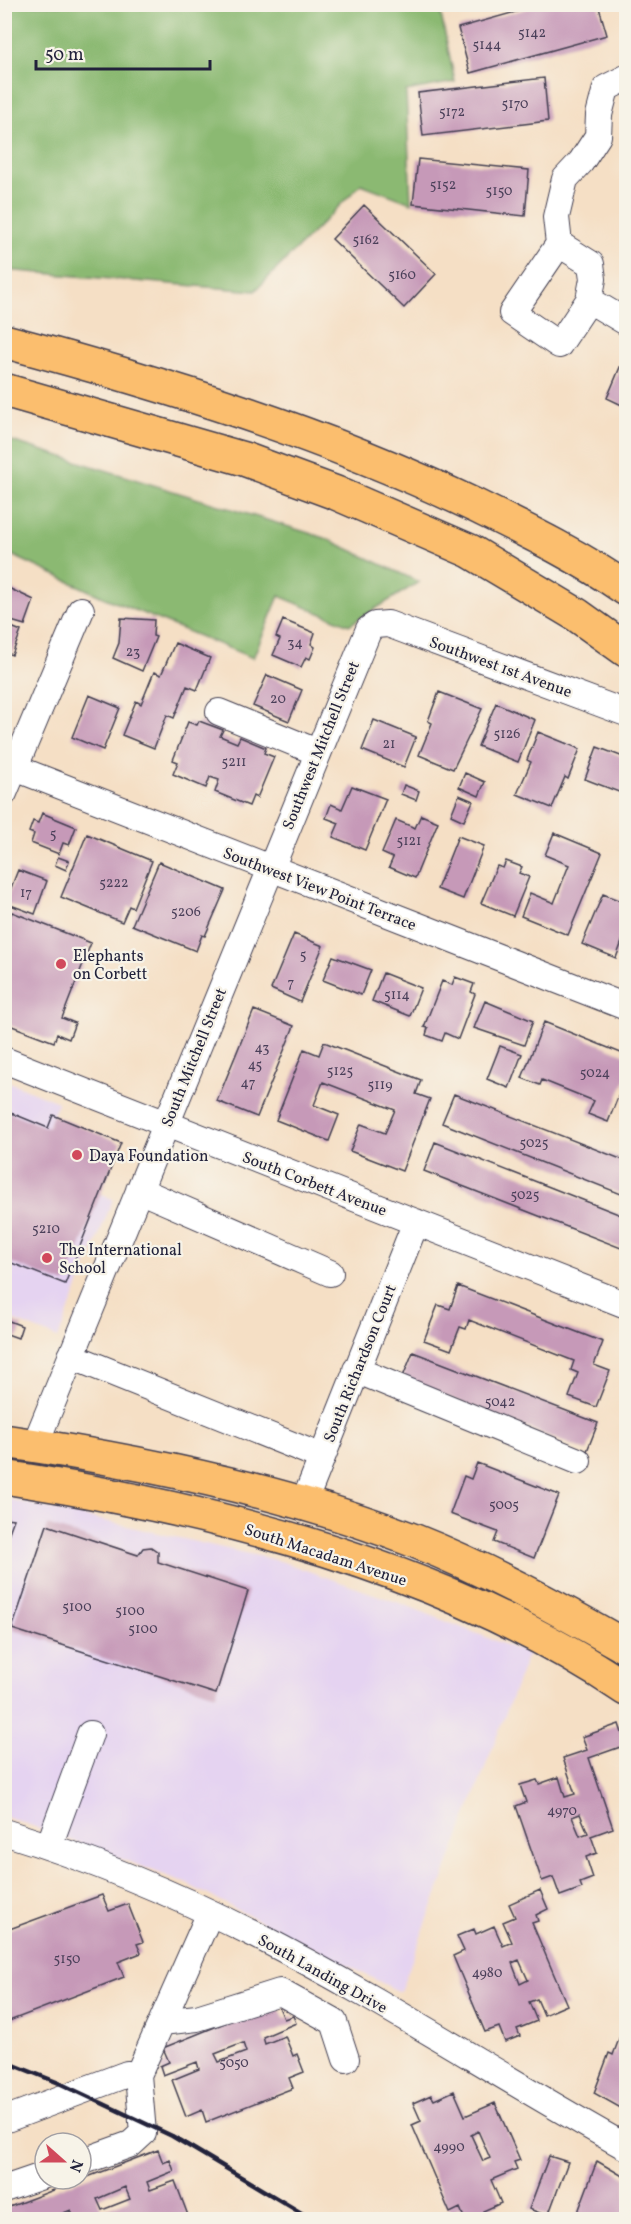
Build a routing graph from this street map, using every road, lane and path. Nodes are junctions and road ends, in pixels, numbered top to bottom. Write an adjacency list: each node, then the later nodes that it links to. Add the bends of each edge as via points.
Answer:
1 (627, 78): 2 (street, via 606,88 598,136 565,179 556,218)
2 (559, 244): 3 (street, via 591,264); 3 (street, via 512,313 558,345)
3 (589, 300): 4 (street)
4 (627, 322)
5 (4, 340): 7 (main road, via 320,439 434,486 535,534)
6 (4, 390): 10 (main road, via 244,459 336,493 470,551)
7 (627, 589)
8 (81, 610): 14 (street)
9 (375, 625): 12 (street, Southwest 1st Avenue, via 388,624); 13 (street, Southwest Mitchell Street, via 363,638)
10 (627, 650)
11 (219, 712): 13 (street)
12 (627, 713)
13 (317, 752): 16 (street, Southwest Mitchell Street)
14 (15, 768): 15 (street); 16 (street, Southwest View Point Terrace)
15 (4, 793)
16 (269, 869): 17 (street, Southwest View Point Terrace); 19 (street, South Mitchell Street)
17 (627, 1007)
18 (4, 1060): 19 (street, South Corbett Avenue)
19 (166, 1125): 20 (street, South Mitchell Street); 21 (street, South Corbett Avenue)
20 (139, 1190): 22 (street); 24 (street, South Mitchell Street)
21 (416, 1222): 23 (street, South Corbett Avenue); 25 (street, South Richardson Court)
22 (330, 1273)
23 (627, 1305)
24 (71, 1356): 26 (street, South Mitchell Street); 27 (street)
25 (356, 1370): 27 (street, South Richardson Court); 28 (street)
26 (20, 1443): 30 (main road, via 152,1467)
27 (322, 1457): 30 (street, South Richardson Court)
28 (578, 1461)
29 (4, 1477): 31 (main road, South Macadam Avenue)
30 (303, 1505): 31 (main road, via 287,1518 259,1521); 32 (main road, via 414,1541 494,1576)
31 (191, 1514): 33 (main road, South Macadam Avenue, via 291,1540 409,1580 525,1630)
32 (627, 1647)
33 (627, 1689)
34 (90, 1734): 36 (street)
35 (4, 1832): 36 (street, South Landing Drive)
36 (49, 1846): 37 (street, South Landing Drive)
37 (210, 1913): 38 (street); 42 (street, South Landing Drive, via 329,1974)
38 (162, 2022): 39 (street, via 197,2019 280,1992 334,2022); 40 (street)
39 (346, 2060)
40 (138, 2075): 41 (street, via 127,2074); 43 (street, via 143,2133 131,2144)
41 (4, 2120)
42 (627, 2147)
43 (93, 2158)
44 (33, 2179): 45 (street)
45 (4, 2189)

